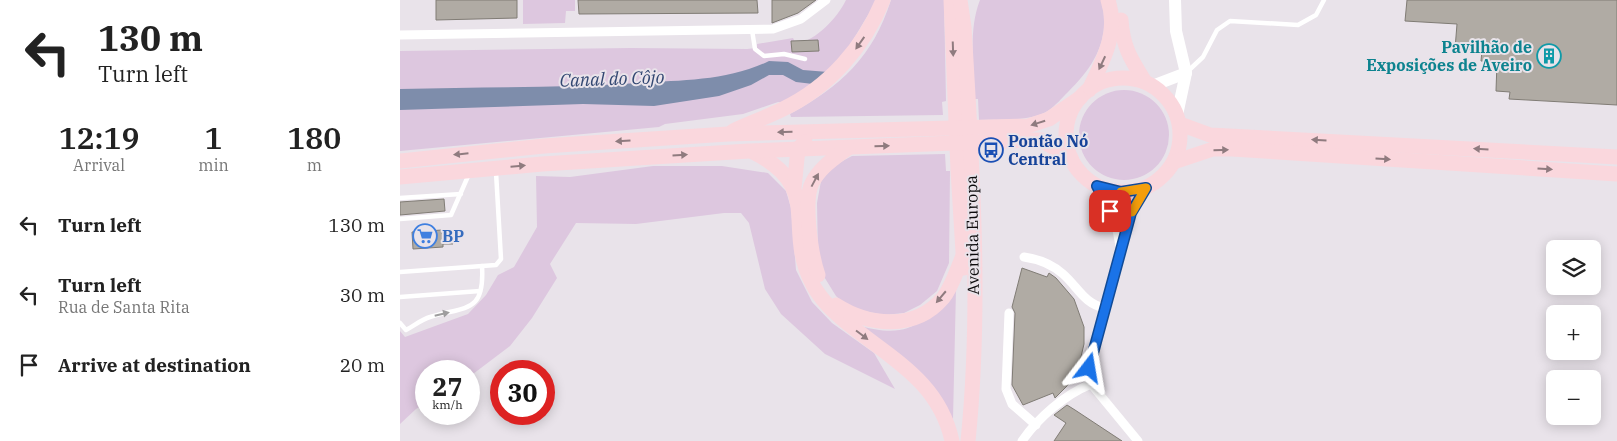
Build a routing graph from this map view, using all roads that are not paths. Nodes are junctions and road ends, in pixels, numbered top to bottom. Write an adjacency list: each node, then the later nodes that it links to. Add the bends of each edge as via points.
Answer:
1 (826, 0): 11 (street, via 801,19 773,29)
2 (883, 0): 20 (main road, one-way to 20, via 862,41 844,64 818,87 784,109)
3 (951, 0): 17 (main road, Avenida Europa, one-way to 17)
4 (960, 0): 10 (main road, Avenida Europa)
5 (970, 0): 10 (main road)
6 (1108, 0): 16 (main road, one-way to 16, via 1112,35)
7 (1119, 0): 15 (main road, via 1126,52)
8 (1175, 0): 14 (street, via 1176,31)
9 (1324, 0): 14 (lane, via 1316,15 1298,25 1230,21 1217,30 1203,56)
10 (964, 27): 17 (main road, Avenida Europa)
11 (752, 30): 12 (street); 13 (lane, via 755,49 764,56 784,54)
12 (400, 35)
13 (806, 60)
14 (1186, 73): 15 (street); 18 (street)
15 (1149, 84): 16 (main road, via 1125,78 1112,79); 18 (main road, via 1170,102)
16 (1084, 94): 19 (main road, one-way to 19, via 1050,119 1028,126); 25 (main road, via 1068,121 1066,133)
17 (962, 100): 30 (main road, Avenida Europa)
18 (1178, 120): 24 (main road, one-way to 18, via 1210,135); 27 (main road, via 1180,143)
19 (834, 131): 20 (main road, one-way to 20); 22 (main road, via 807,140)
20 (728, 134): 26 (main road, one-way to 26, via 544,146)
21 (848, 148): 22 (main road); 25 (main road, one-way to 25, via 1041,140); 40 (main road, one-way to 21, via 943,298 902,323 863,319 836,306 822,286 812,259 808,224 810,192 822,168)
22 (798, 149): 23 (main road); 34 (main road)
23 (749, 151): 28 (main road, one-way to 23); 34 (main road, via 784,171)
24 (1617, 157)
25 (1071, 158): 33 (main road, via 1086,179)
26 (400, 161)
27 (1174, 162): 31 (main road, one-way to 31, via 1213,149); 35 (main road, via 1158,181)
28 (496, 168): 29 (main road); 42 (lane, via 501,259 496,265)
29 (471, 170): 32 (main road); 36 (lane)
30 (964, 170): 40 (main road, Avenida Europa); 53 (main road, Avenida Europa, via 974,351)
31 (1617, 174)
32 (400, 177)
33 (1097, 186): 35 (main road, via 1121,192); 39 (street, via 1117,230)
34 (794, 188): 51 (main road, one-way to 51, via 799,202 801,256 813,285 829,308 926,386 949,425)
35 (1146, 188): 39 (street, via 1131,213)
36 (461, 194): 37 (lane); 38 (lane, via 451,215)
37 (400, 198)
38 (400, 219)
39 (1120, 249): 46 (street)
40 (964, 255): 52 (main road, Avenida Europa, via 964,356)
41 (1024, 257): 46 (street, via 1047,264 1063,274 1082,297)
42 (482, 266): 43 (lane); 44 (lane)
43 (400, 272)
44 (480, 291): 45 (lane); 48 (lane, one-way to 44, via 406,330 428,318 470,308)
45 (400, 296)
46 (1104, 308): 49 (street, via 1089,368)
47 (1009, 313): 50 (street, via 1006,389 1012,404)
48 (400, 323)
49 (1091, 384): 50 (street, via 1061,401); 55 (street)
50 (1036, 425): 54 (street)
51 (952, 441)
52 (958, 441)
53 (968, 441)
54 (1022, 441)
55 (1138, 441)

